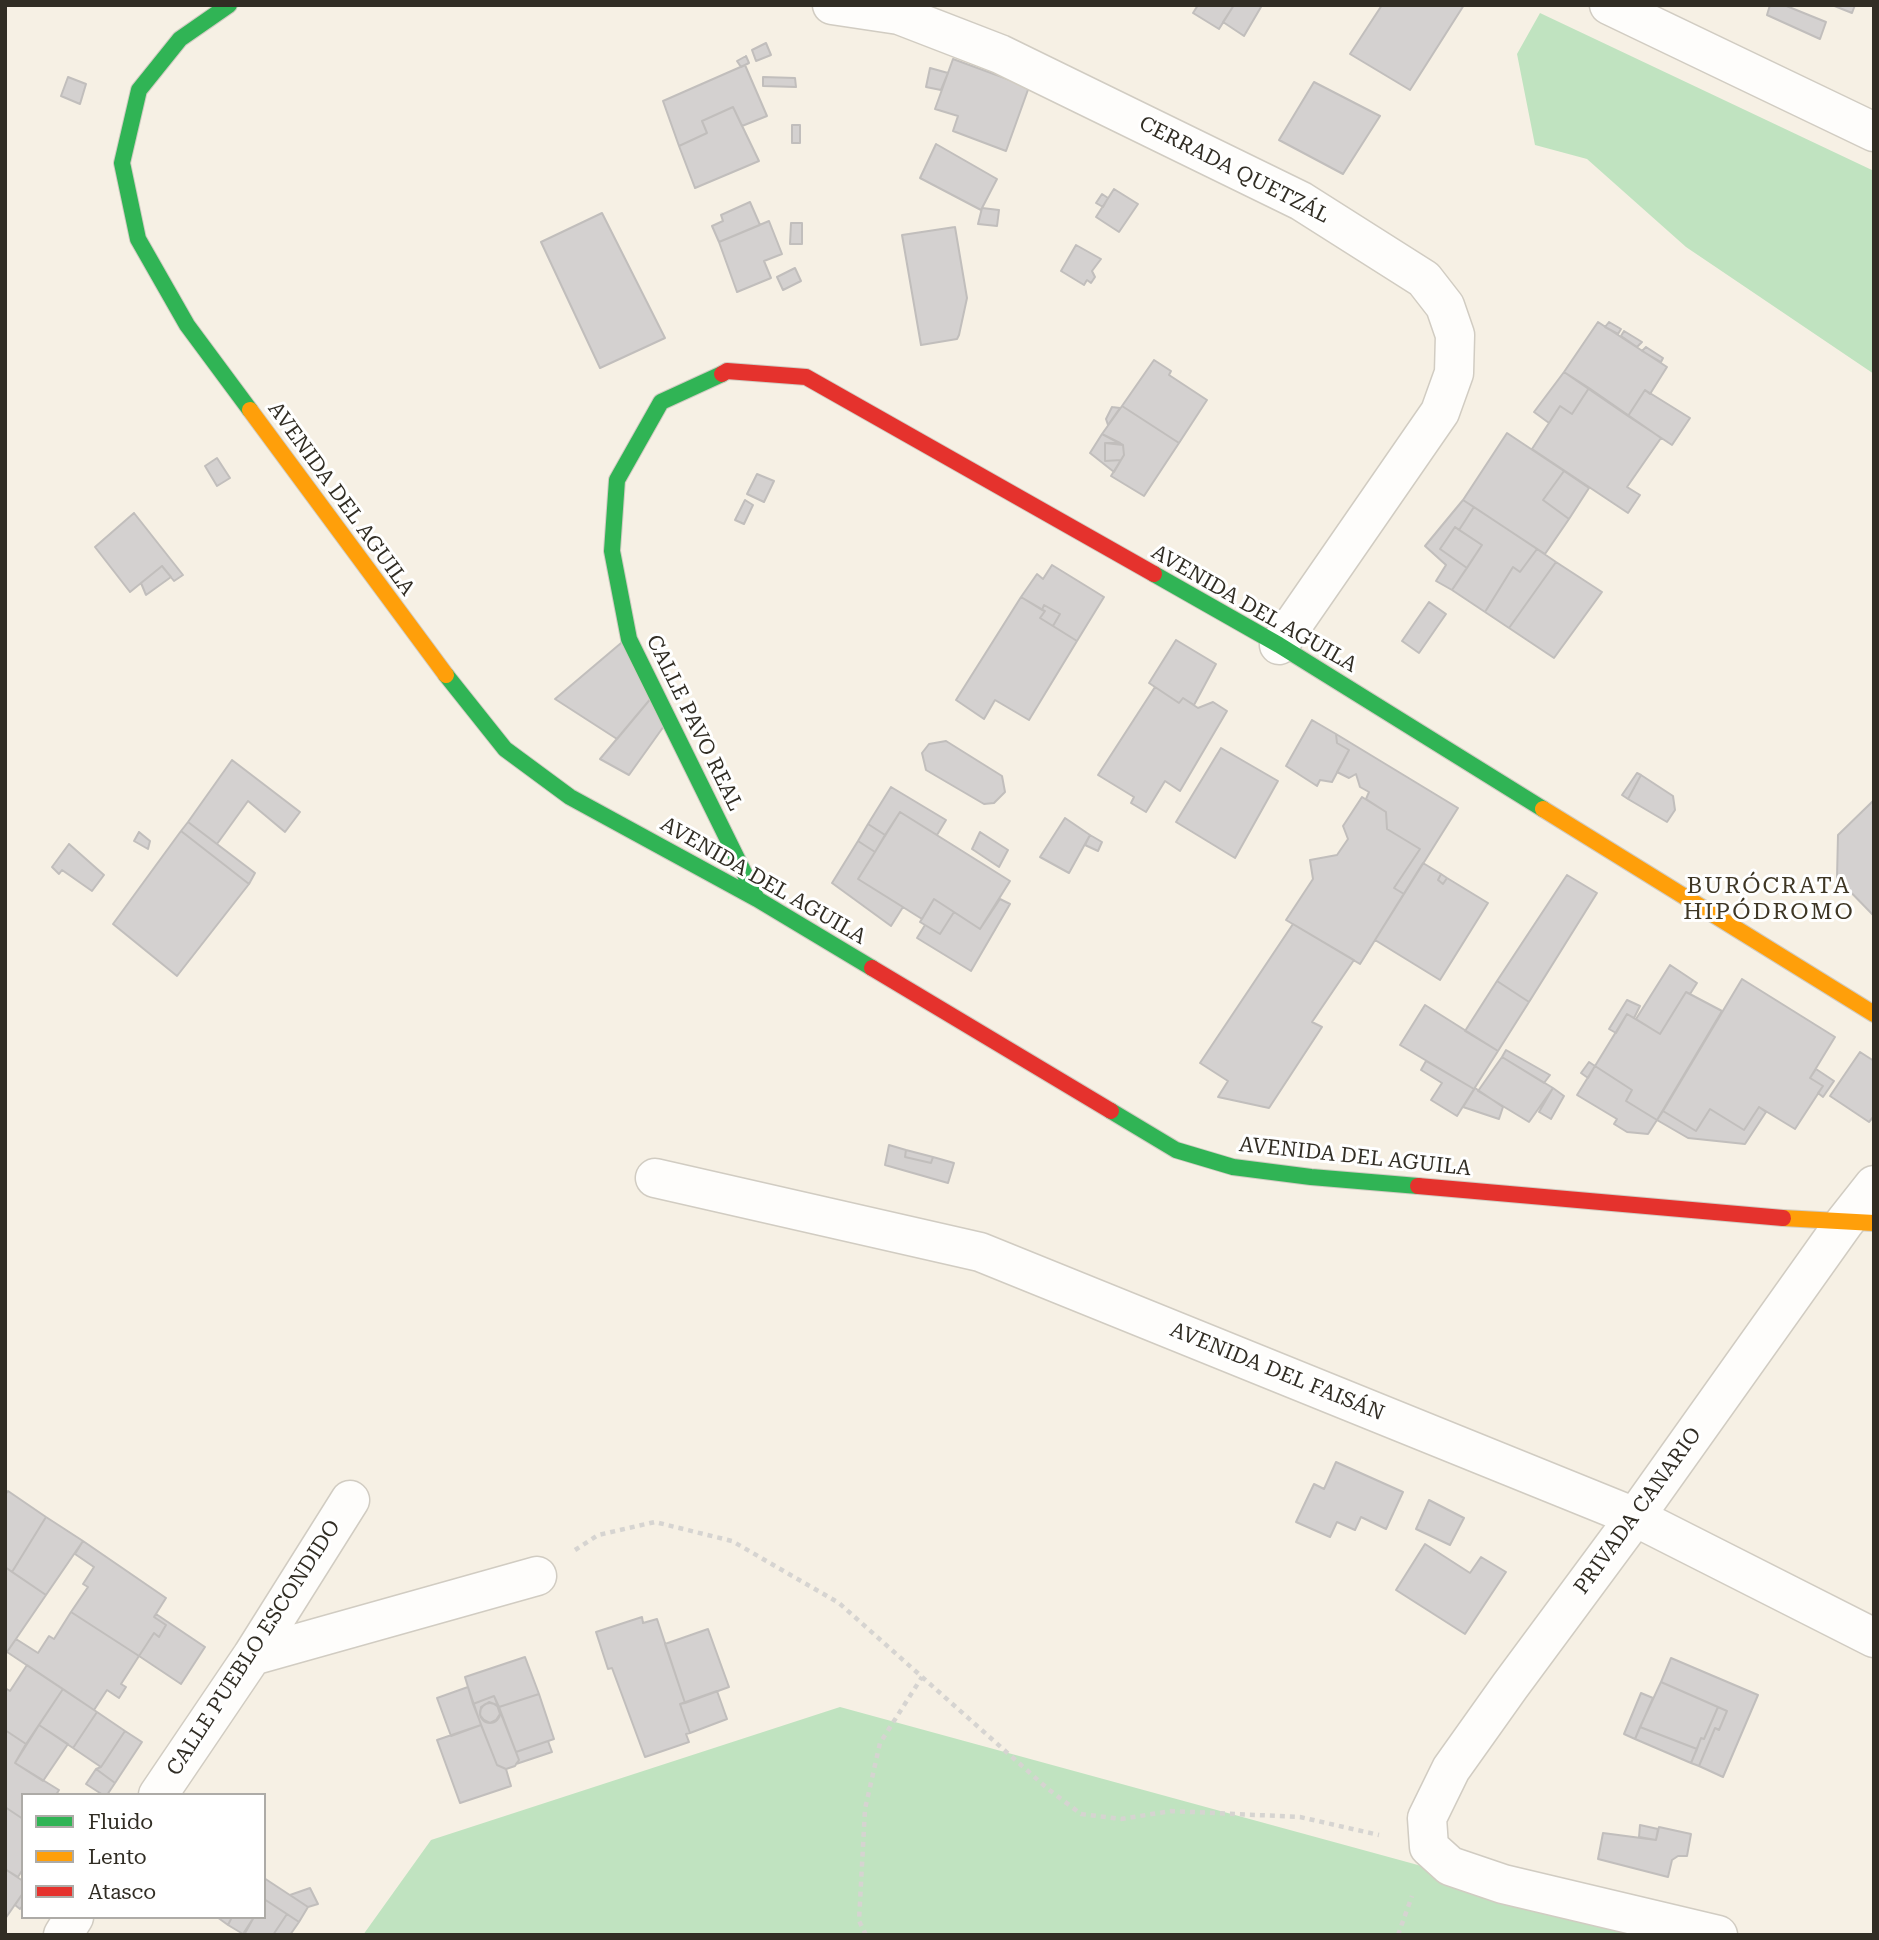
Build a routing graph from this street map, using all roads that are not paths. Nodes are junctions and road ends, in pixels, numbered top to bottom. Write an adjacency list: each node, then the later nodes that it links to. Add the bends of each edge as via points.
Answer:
1 (229, 5): 7 (street, AVENIDA DEL AGUILA, via 180,39 139,90 122,163 138,239 187,325 444,674 505,748 570,797)
2 (832, 5): 6 (street, CERRADA QUETZÁL, via 899,15 1000,54 1301,201 1424,279 1445,306 1455,335 1454,373 1440,412)
3 (1609, 5): 4 (street)
4 (1874, 132)
5 (660, 402): 6 (street, AVENIDA DEL AGUILA, via 727,371 806,377); 7 (street, CALLE PAVO REAL, via 617,480 612,551 619,589 629,639)
6 (1279, 645): 8 (street, AVENIDA DEL AGUILA)
7 (757, 899): 11 (street, AVENIDA DEL AGUILA, via 1176,1150 1233,1167)
8 (1874, 1014)
9 (655, 1178): 13 (street, AVENIDA DEL FAISÁN, via 980,1252)
10 (1874, 1185): 11 (street, PRIVADA CANARIO)
11 (1859, 1223): 13 (street, PRIVADA CANARIO)
12 (350, 1500): 16 (street, CALLE PUEBLO ESCONDIDO)
13 (1635, 1517): 15 (street, AVENIDA DEL FAISÁN); 20 (street, PRIVADA CANARIO, via 1451,1769 1427,1818 1429,1847 1450,1866 1503,1884)
14 (537, 1576): 16 (street)
15 (1874, 1638)
16 (252, 1656): 17 (street, CALLE PUEBLO ESCONDIDO)
17 (159, 1793)
18 (74, 1919): 19 (street)
19 (63, 1935)
20 (1718, 1935)

